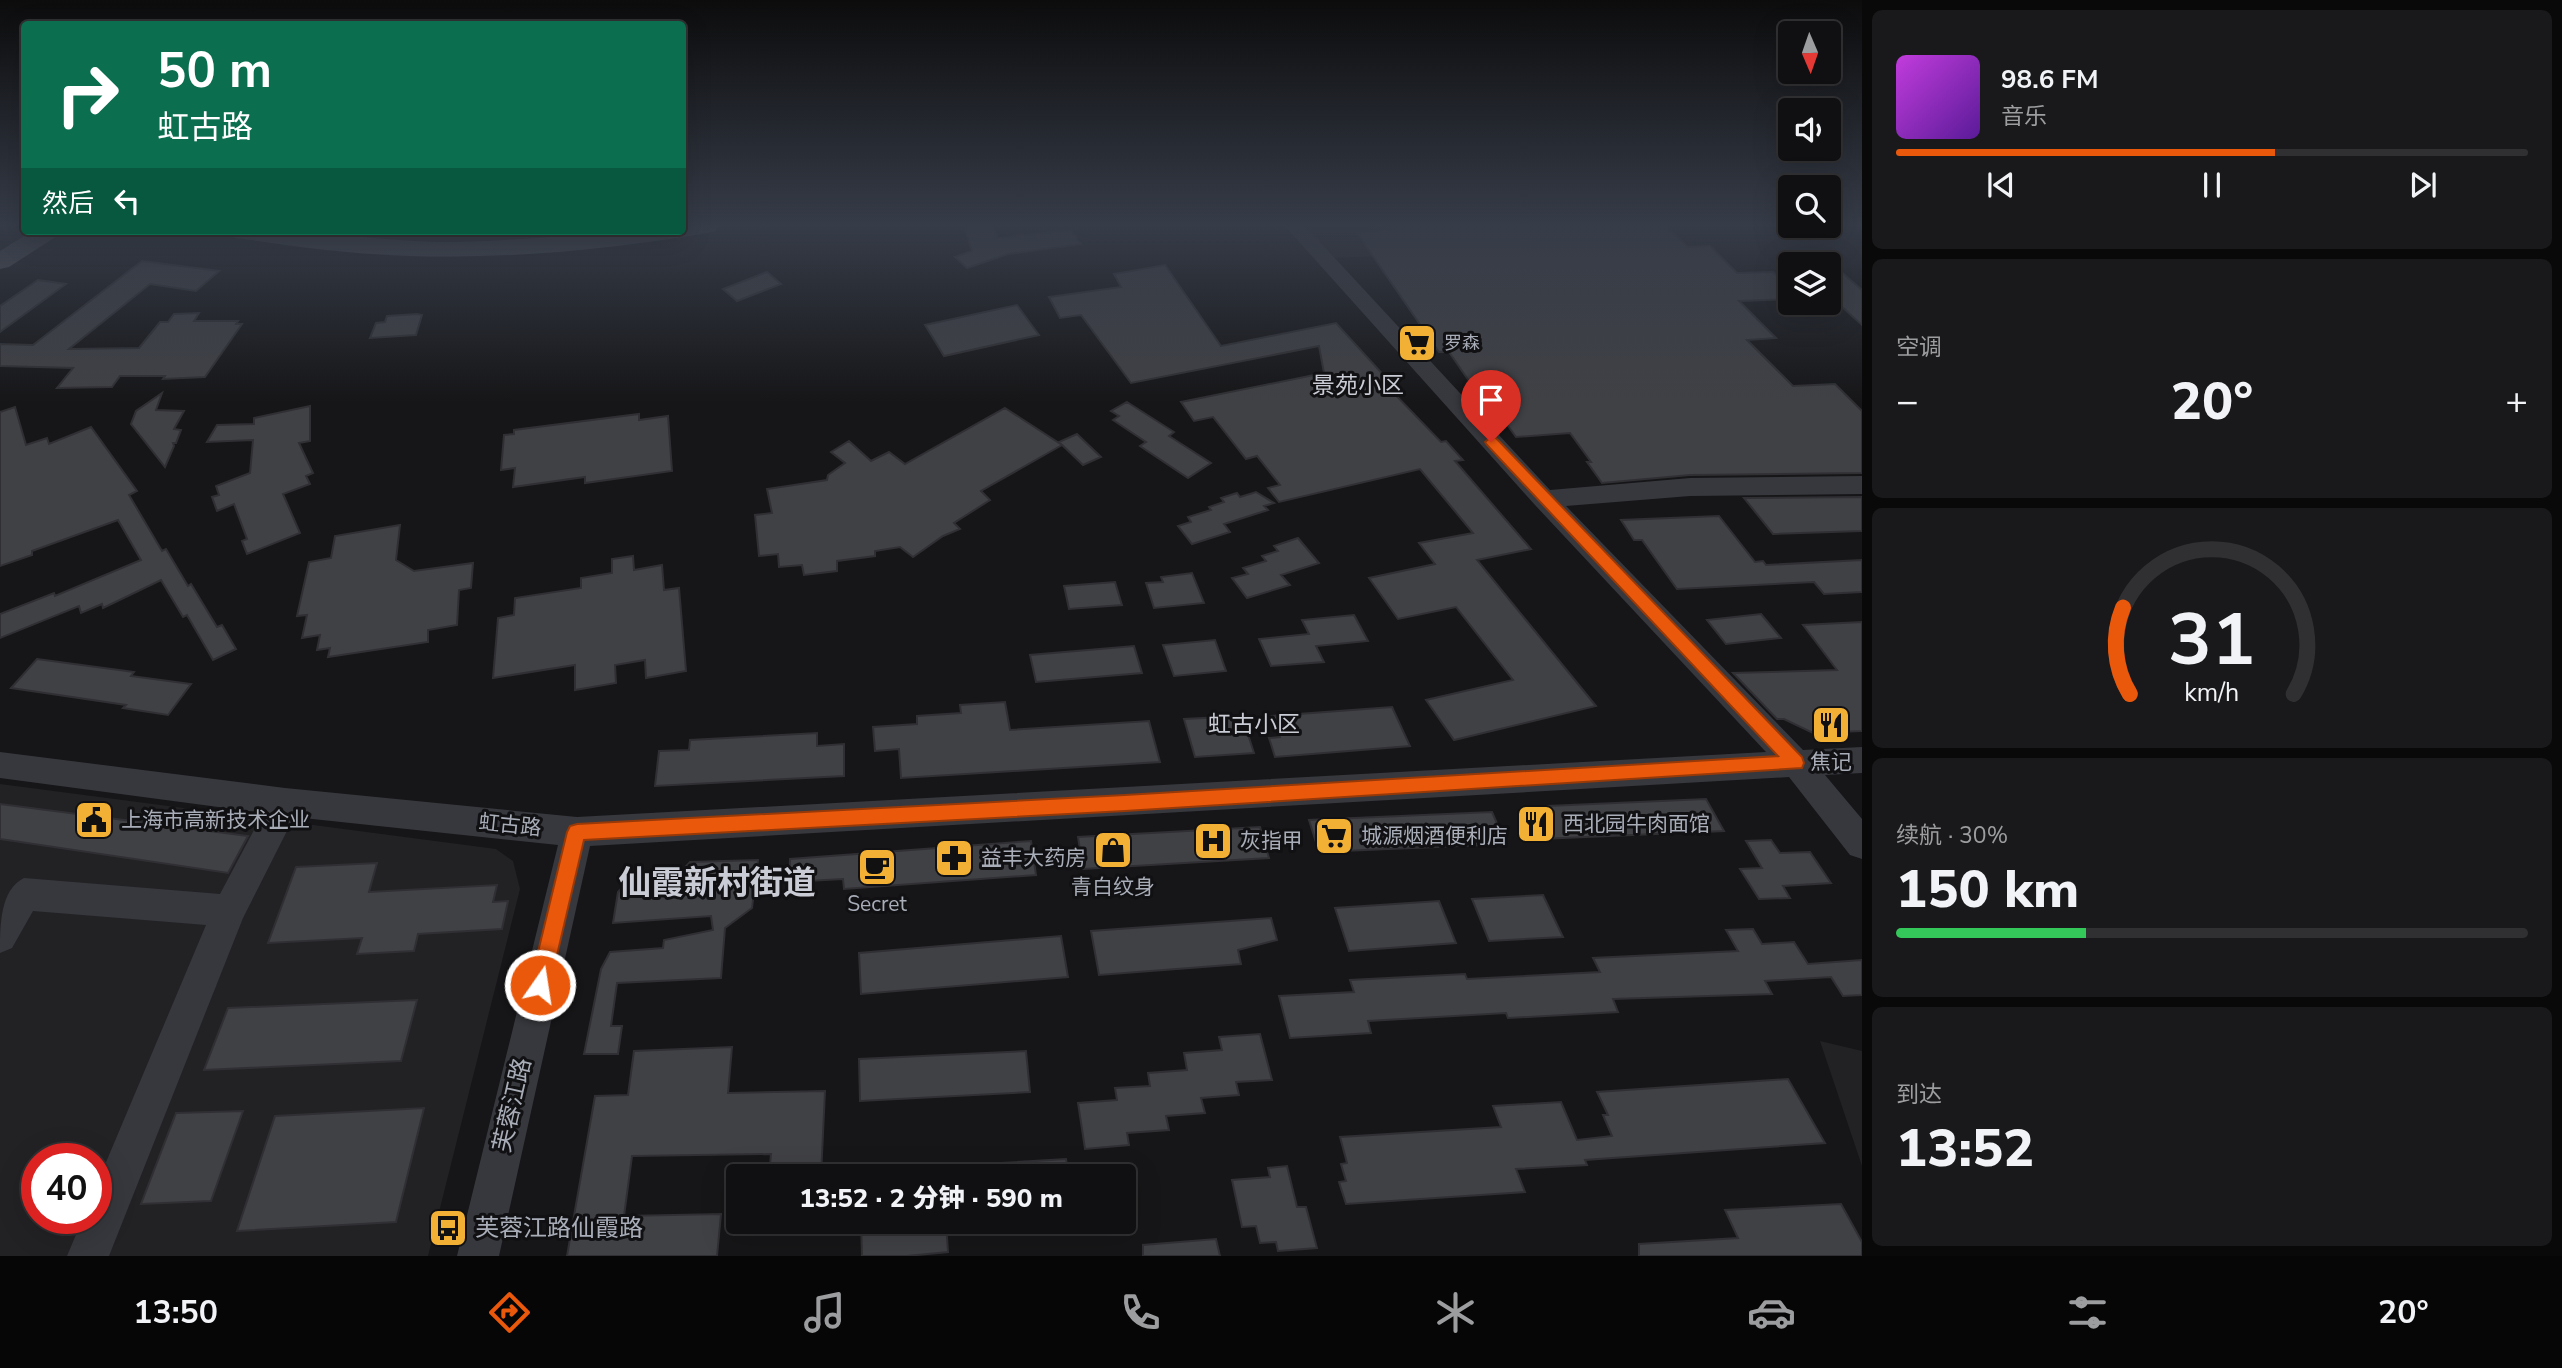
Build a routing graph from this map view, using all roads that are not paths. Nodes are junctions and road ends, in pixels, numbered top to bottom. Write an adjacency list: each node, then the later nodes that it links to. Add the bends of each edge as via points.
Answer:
1 (1348, 285): 3 (street)
2 (1862, 485): 3 (street, via 1690,487)
3 (1544, 499): 5 (street)
4 (1862, 760): 5 (street, 虹古路)
5 (1796, 763): 8 (street, 虹古路); 9 (street)
6 (0, 765): 7 (street, 虹古路)
7 (285, 802): 8 (street, 虹古路); 11 (street)
8 (577, 832): 14 (street, 芙蓉江路)
9 (1862, 844)
10 (12, 893): 11 (street); 12 (street)
11 (229, 911): 13 (street)
12 (0, 936)
13 (88, 1256)
14 (478, 1256)

